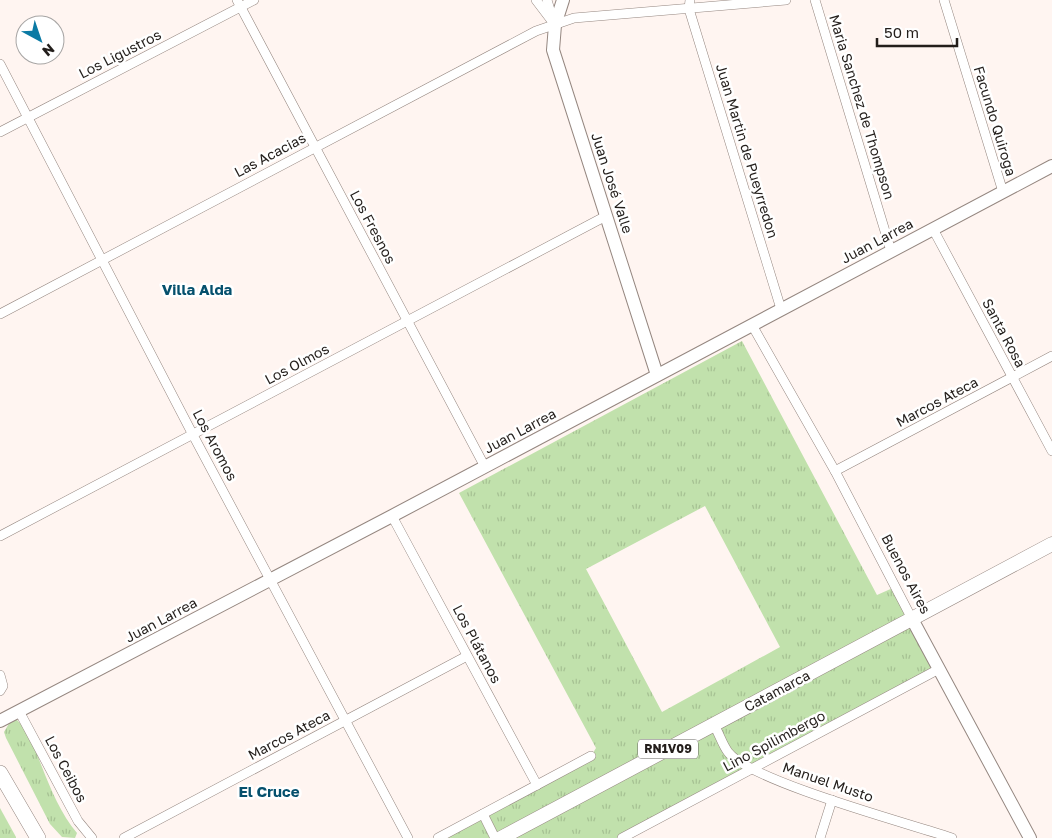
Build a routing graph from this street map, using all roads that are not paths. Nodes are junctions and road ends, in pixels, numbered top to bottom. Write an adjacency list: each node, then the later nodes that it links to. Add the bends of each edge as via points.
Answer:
1 (254, 0): 8 (street, Los Ligustros)
2 (536, 0): 10 (street)
3 (547, 0): 10 (street)
4 (563, 0): 10 (street, Juan José Valle)
5 (786, 0): 9 (street, Las Acacias)
6 (815, 0): 19 (street, Maria Sanchez de Thompson)
7 (944, 0): 16 (street, Facundo Quiroga)
8 (239, 3): 12 (street, Los Ligustros); 14 (street, Los Fresnos)
9 (689, 4): 10 (street, Las Acacias, via 574,18); 21 (street, Juan Martin de Pueyrredon)
10 (555, 25): 14 (street, Las Acacias, via 536,31); 17 (street, Juan José Valle, via 554,50)
11 (0, 64): 12 (street, Los Aromos)
12 (28, 118): 13 (street, Los Ligustros); 20 (street, Los Aromos)
13 (0, 132)
14 (315, 147): 20 (street, Las Acacias); 23 (street, Los Fresnos)
15 (1052, 166): 16 (street, Juan Larrea)
16 (1003, 192): 18 (street, Juan Larrea)
17 (606, 216): 23 (street, Los Olmos); 26 (street, Juan José Valle)
18 (933, 229): 19 (street, Juan Larrea); 27 (street, Santa Rosa)
19 (891, 251): 21 (street, Juan Larrea)
20 (102, 260): 22 (street, Las Acacias); 28 (street, Los Aromos)
21 (781, 309): 24 (street, Juan Larrea)
22 (0, 314)
23 (408, 322): 28 (street, Los Olmos); 30 (street, Los Fresnos)
24 (752, 325): 26 (street, Juan Larrea); 31 (street, Buenos Aires)
25 (1052, 356): 27 (street, Marcos Ateca)
26 (658, 375): 30 (street, Juan Larrea)
27 (1012, 377): 29 (street, Santa Rosa); 31 (street, Marcos Ateca)
28 (193, 435): 33 (street, Los Olmos); 35 (street, Los Aromos)
29 (1052, 451)
30 (485, 467): 32 (street, Juan Larrea)
31 (835, 471): 36 (street, Buenos Aires)
32 (392, 516): 35 (street, Juan Larrea); 37 (street, Los Plátanos)
33 (0, 536)
34 (1052, 544): 36 (main road, Catamarca / RN1V09)
35 (272, 579): 41 (street, Juan Larrea); 42 (street, Los Aromos)
36 (912, 619): 38 (street, Buenos Aires); 44 (main road, Catamarca / RN1V09)
37 (468, 656): 42 (street, Marcos Ateca); 48 (street, Los Plátanos)
38 (939, 669): 46 (street, Lino Spilimbergo); 64 (street, Buenos Aires)
39 (0, 675): 40 (street, via 3,686)
40 (0, 691)
41 (19, 711): 43 (street, Juan Larrea); 52 (street, Los Ceibos)
42 (346, 720): 56 (street, Marcos Ateca); 57 (street, Los Aromos)
43 (0, 721)
44 (714, 725): 46 (street, Manuel Musto, via 729,753); 60 (main road, Catamarca / RN1V09)
45 (591, 756): 48 (street)
46 (752, 768): 49 (street, Manuel Musto); 61 (street, Lino Spilimbergo)
47 (0, 773): 50 (highway)
48 (537, 785): 51 (street)
49 (832, 800): 62 (street); 63 (street, Manuel Musto)
50 (21, 810): 53 (highway); 54 (highway); 55 (highway)
51 (483, 814): 58 (street); 59 (street)
52 (89, 837)
53 (30, 838)
54 (38, 838)
55 (47, 838)
56 (124, 838)
57 (408, 838)
58 (438, 838)
59 (495, 838)
60 (501, 838)
61 (622, 838)
62 (820, 838)
63 (952, 838)
64 (1030, 838)

